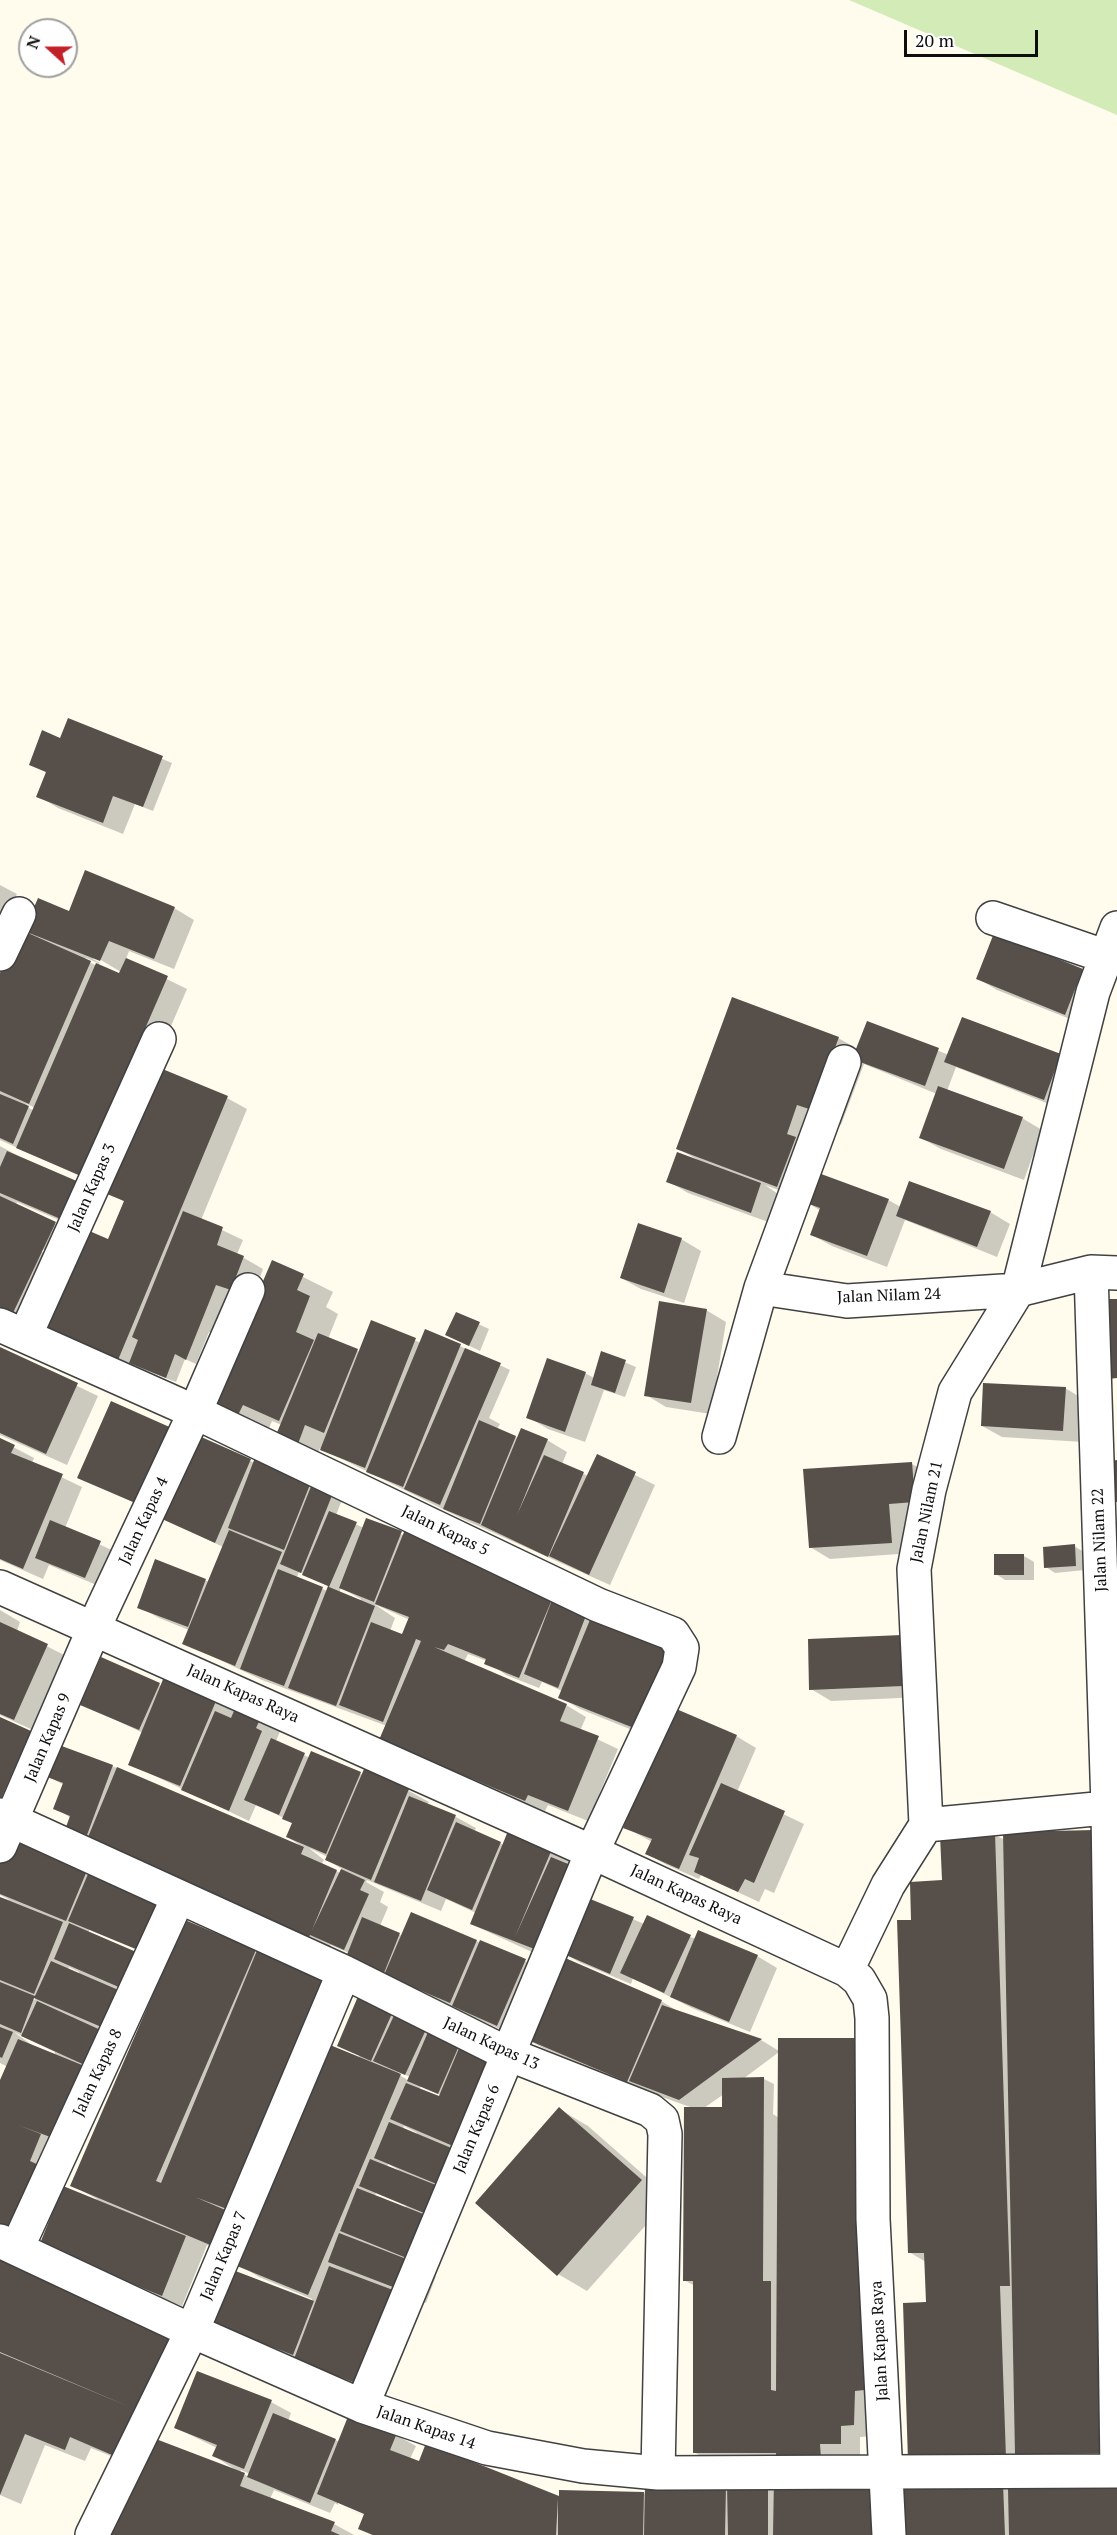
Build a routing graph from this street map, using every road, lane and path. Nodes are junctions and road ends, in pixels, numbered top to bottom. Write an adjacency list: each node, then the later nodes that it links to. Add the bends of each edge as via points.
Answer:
1 (19, 914): 4 (street)
2 (993, 918): 3 (street)
3 (1112, 942): 10 (street, Jalan Nilam 21, via 1093,992)
4 (0, 954)
5 (159, 1040): 11 (street, Jalan Kapas 3)
6 (844, 1062): 8 (street)
7 (1104, 1272): 10 (street, Jalan Nilam 24); 16 (street, Jalan Nilam 22)
8 (761, 1288): 10 (street, Jalan Nilam 24, via 847,1301); 13 (street)
9 (248, 1290): 12 (street, Jalan Kapas 4)
10 (1018, 1290): 17 (street, Jalan Nilam 21, via 955,1392 929,1490 914,1569)
11 (13, 1331): 12 (street, Jalan Kapas 5)
12 (195, 1412): 15 (street, Jalan Kapas 4); 19 (street, Jalan Kapas 5, via 598,1605 674,1634 682,1648 679,1667)
13 (719, 1437)
14 (0, 1587): 15 (street, Jalan Kapas Raya)
15 (94, 1630): 18 (street, Jalan Kapas 9); 19 (street, Jalan Kapas Raya)
16 (1113, 1807): 17 (street); 28 (street, Jalan Nilam 22)
17 (926, 1826): 21 (street, via 888,1885)
18 (4, 1827): 20 (street, Jalan Kapas 13)
19 (592, 1852): 21 (street, Jalan Kapas Raya); 23 (street, Jalan Kapas 6)
20 (178, 1898): 22 (street, Jalan Kapas 13); 24 (street, Jalan Kapas 8)
21 (847, 1970): 27 (street, Jalan Kapas Raya, via 870,1998 872,2018 873,2219)
22 (344, 1971): 23 (street, Jalan Kapas 13); 25 (street, Jalan Kapas 7)
23 (508, 2054): 26 (street, Jalan Kapas 6); 29 (street, Jalan Kapas 13, via 650,2110 662,2120 665,2134)
24 (8, 2244): 25 (street, Jalan Kapas 14)
25 (192, 2331): 26 (street, Jalan Kapas 14); 30 (street, Jalan Kapas 7)
26 (362, 2406): 29 (street, Jalan Kapas 14, via 487,2448 583,2466)
27 (886, 2471): 28 (street, Jalan Kapas 14); 29 (street, Jalan Kapas 14); 31 (street, Jalan Kapas Raya)
28 (1117, 2471)
29 (658, 2473)
30 (93, 2535)
31 (889, 2535)

